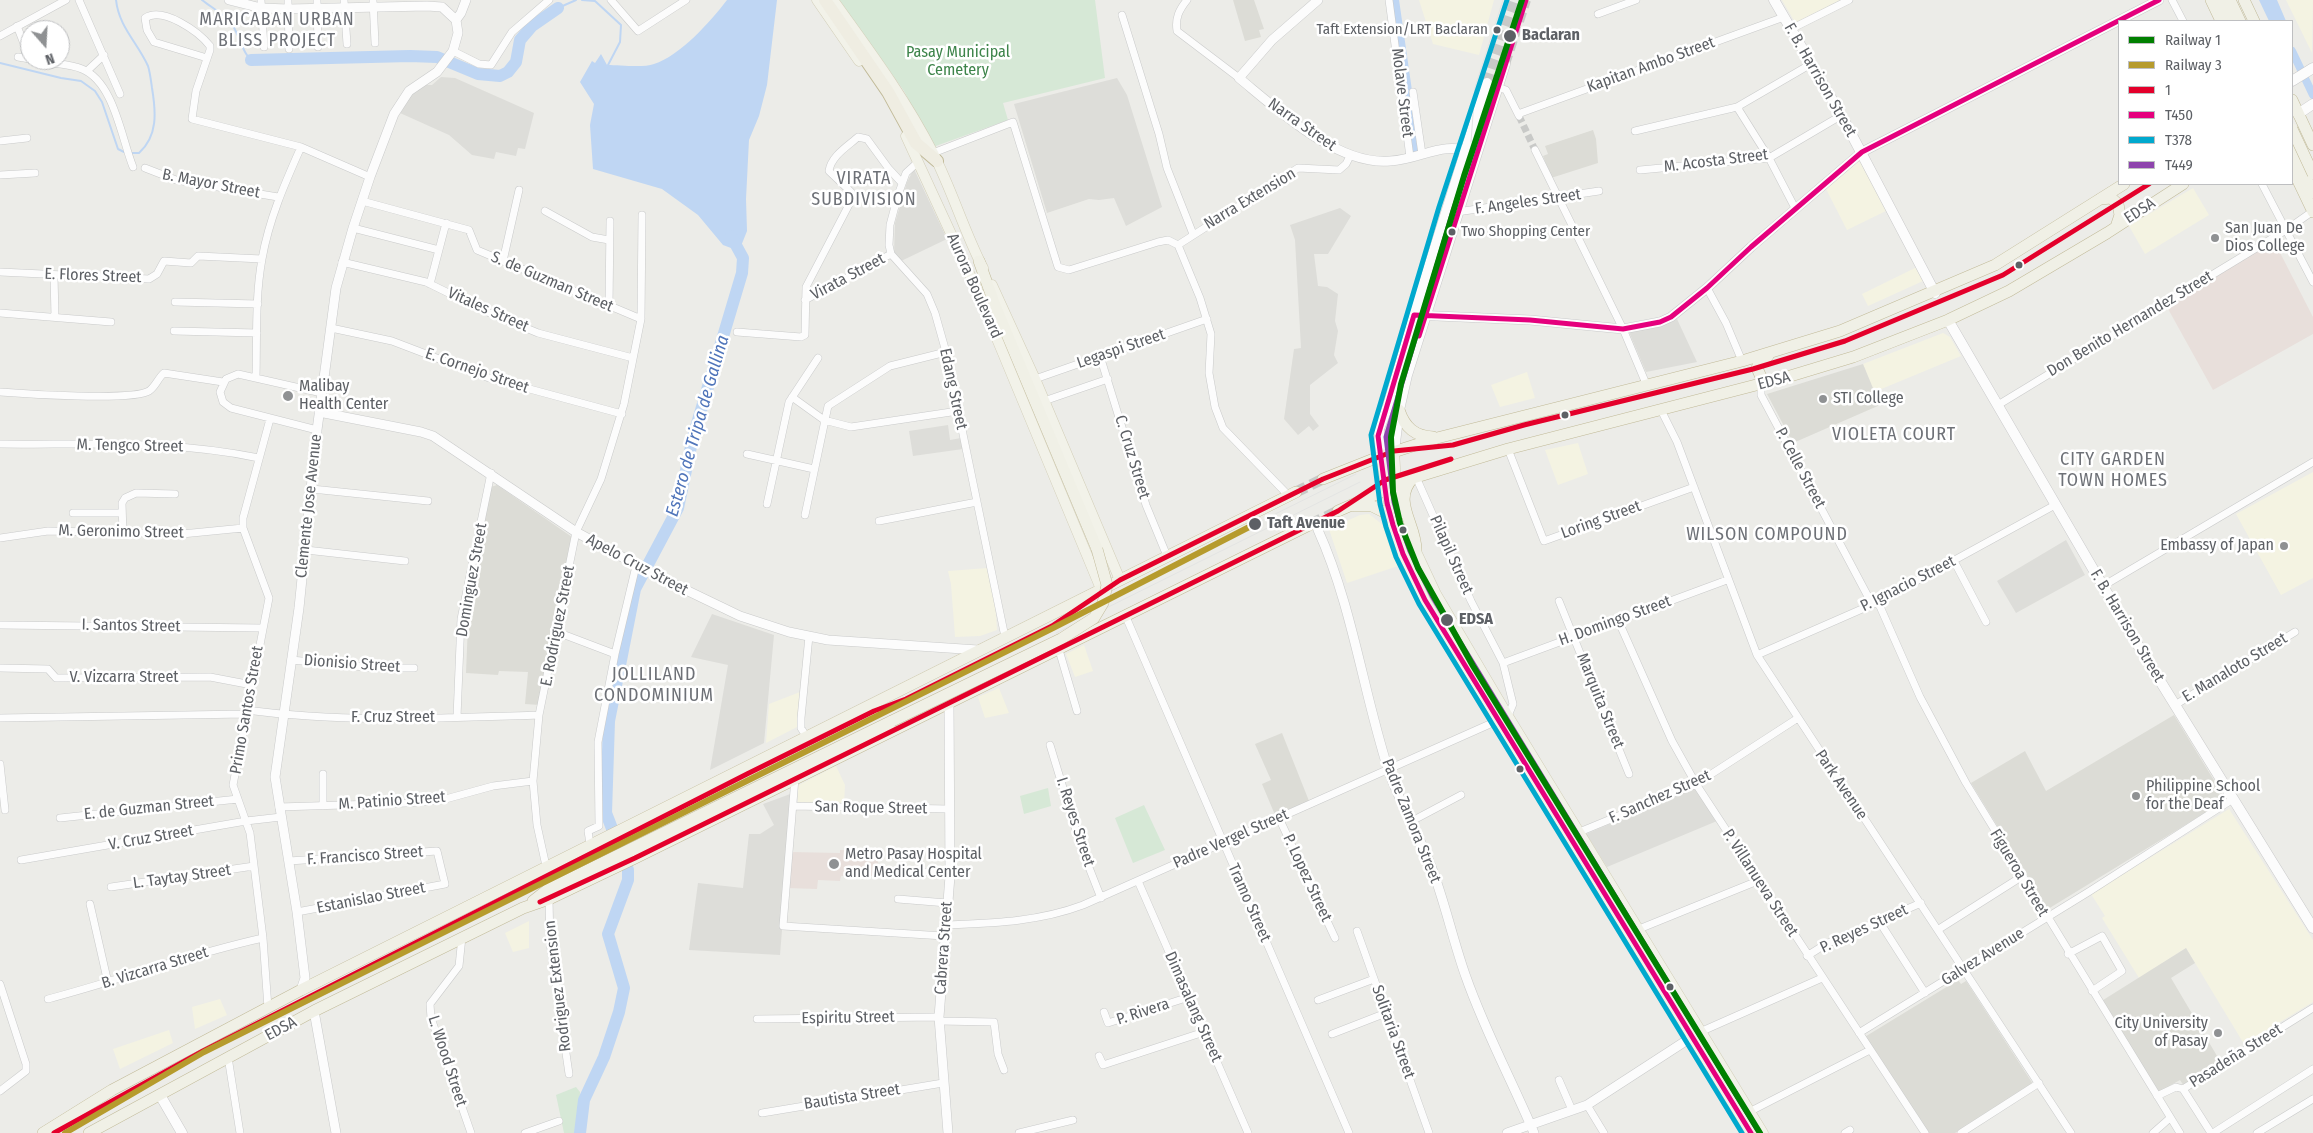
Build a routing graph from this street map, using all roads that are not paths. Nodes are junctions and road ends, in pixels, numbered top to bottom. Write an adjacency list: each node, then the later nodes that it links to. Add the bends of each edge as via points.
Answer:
1 (66, 0): 41 (street)
2 (79, 0): 51 (street)
3 (229, 0): 25 (street)
4 (466, 0): 33 (street)
5 (550, 0): 50 (street, via 512,32 492,65 478,64)
6 (611, 0): 7 (street, via 638,31)
7 (686, 0)
8 (817, 0): 84 (main road, Aurora Boulevard, via 882,94 903,128)
9 (825, 0): 81 (highway, via 888,92 916,143)
10 (833, 0): 81 (main road, Aurora Boulevard, via 898,88)
11 (1187, 0): 58 (street, Narra Street, via 1179,9 1177,31)
12 (1318, 0): 58 (street, via 1272,40)
13 (1389, 0): 82 (street, Molave Street)
14 (1636, 0): 30 (street)
15 (1774, 0): 32 (main road, F. B. Harrison Street)
16 (1849, 0): 42 (street)
17 (2159, 0): 34 (street)
18 (2172, 0): 35 (street)
19 (2211, 0): 36 (highway)
20 (2221, 0): 37 (highway)
21 (2230, 0): 38 (highway)
22 (2244, 0): 39 (highway)
23 (401, 3): 24 (street); 28 (street)
24 (428, 3): 33 (street, via 442,7)
25 (261, 4): 29 (street); 47 (street)
26 (317, 4): 27 (street); 29 (street); 48 (street)
27 (344, 4): 28 (street); 46 (street)
28 (373, 4): 45 (street)
29 (288, 5): 49 (street)
30 (1598, 14)
31 (1122, 16): 115 (street, via 1167,168)
32 (1784, 17): 42 (main road, F. B. Harrison Street); 61 (street, Kapitan Ambo Street, via 1519,115 1506,90)
33 (456, 20): 50 (street, via 458,33)
34 (2120, 20)
35 (2182, 20)
36 (2221, 20)
37 (2231, 20)
38 (2240, 20)
39 (2254, 20)
40 (2118, 21): 78 (street)
41 (17, 26): 43 (street); 44 (street)
42 (1791, 29): 54 (main road, F. B. Harrison Street)
43 (20, 34)
44 (0, 36)
45 (375, 43)
46 (346, 44)
47 (264, 47)
48 (318, 47)
49 (288, 49)
50 (453, 52): 92 (street, Clemente Jose Avenue, via 440,69 409,91 394,114)
51 (104, 54): 57 (street); 63 (street)
52 (207, 58): 52 (street, via 209,44 174,18 160,14 145,18 154,42); 74 (street, via 196,91 192,119)
53 (1505, 64): 61 (main road)
54 (1812, 64): 65 (street); 67 (main road, F. B. Harrison Street)
55 (70, 66): 57 (street)
56 (2313, 68): 59 (main road)
57 (87, 71): 85 (street, via 109,97)
58 (1239, 78): 80 (street, Narra Street, via 1319,139)
59 (2294, 80)
60 (1487, 84): 61 (street); 77 (main road)
61 (1498, 86): 77 (main road)
62 (1413, 92): 79 (street)
63 (120, 94)
64 (2293, 101): 66 (highway)
65 (1737, 106): 68 (street); 83 (street)
66 (2303, 111): 73 (highway)
67 (1842, 115): 78 (main road, F. B. Harrison Street); 83 (street, M. Acosta Street)
68 (1635, 131)
69 (2293, 131): 90 (highway, bridge)
70 (28, 138): 71 (street)
71 (0, 141)
72 (2293, 141): 73 (highway, via 2302,138)
73 (2313, 144)
74 (301, 147): 92 (street); 101 (street)
75 (1535, 150): 102 (street)
76 (2293, 150): 100 (highway)
77 (1471, 152): 79 (street, Narra Street, via 1448,148); 94 (main road)
78 (1862, 152): 105 (street); 129 (main road, F. B. Harrison Street)
79 (1422, 154): 82 (street, Narra Street)
80 (1350, 156): 82 (street, Narra Street, via 1364,161 1391,162); 115 (street, Narra Extension, via 1339,170 1298,168)
81 (935, 157): 117 (street, via 1013,122 1058,267 1062,269 1069,270 1158,242 1168,240); 122 (main road, Aurora Boulevard)
82 (1410, 157)
83 (1769, 158): 87 (street, M. Acosta Street); 105 (street)
84 (918, 162): 93 (street); 206 (main road, Aurora Boulevard, via 975,286)
85 (133, 167)
86 (145, 168): 101 (street, B. Mayor Street, via 176,180)
87 (1640, 170)
88 (2293, 170): 108 (highway)
89 (35, 173): 91 (street)
90 (2313, 174)
91 (0, 175)
92 (370, 177): 104 (street, Clemente Jose Avenue)
93 (902, 182): 119 (street, via 890,225); 130 (street, Virata Street, via 867,139 858,137 834,158 830,171 853,197 806,287)
94 (1460, 185): 107 (main road); 135 (main road)
95 (2122, 185): 103 (highway, EDSA)
96 (2181, 185): 112 (highway, EDSA)
97 (2263, 185): 114 (street)
98 (519, 190): 121 (street)
99 (1599, 191): 102 (street, F. Angeles Street)
100 (2313, 193)
101 (278, 197): 120 (street)
102 (1558, 198): 107 (street, F. Angeles Street); 142 (street)
103 (2099, 200): 112 (highway, via 2107,198 2118,204 2120,214); 129 (highway, EDSA, via 1995,265)
104 (362, 201): 111 (street, S. de Guzman Street); 113 (street, Clemente Jose Avenue)
105 (1795, 208): 128 (street)
106 (545, 212): 116 (street, via 592,237)
107 (1457, 212): 135 (main road)
108 (2313, 212): 114 (street, Don Benito Hernandez Street)
109 (642, 215): 137 (street, E. Rodriguez Street)
110 (610, 221): 116 (street)
111 (446, 223): 118 (street); 121 (street, S. de Guzman Street, via 469,230 477,250)
112 (2116, 227): 139 (highway, EDSA, via 2009,291)
113 (352, 228): 118 (street); 123 (street, Clemente Jose Avenue)
114 (2286, 230): 126 (street); 162 (street, Don Benito Hernandez Street)
115 (1193, 234): 117 (street, Narra Extension)
116 (609, 240): 133 (street)
117 (1178, 245): 138 (street)
118 (439, 250): 127 (street)
119 (891, 254): 130 (street, Virata Street); 147 (street, Edang Street, via 927,294)
120 (262, 259): 125 (street, E. Flores Street, via 198,256 191,263 164,262 156,275 149,278); 132 (street)
121 (503, 261): 133 (street, S. de Guzman Street)
122 (979, 261): 153 (main road, Aurora Boulevard); 275 (highway, bridge, via 1103,568 1106,591 1098,614 1061,639)
123 (342, 262): 127 (street, Vitales Street); 141 (street, Clemente Jose Avenue)
124 (0, 272): 125 (street, E. Flores Street)
125 (54, 275): 136 (street)
126 (2313, 282)
127 (430, 284): 149 (street, Vitales Street, via 538,333)
128 (1707, 288): 142 (street, via 1671,317); 151 (street)
129 (1935, 292): 146 (highway, EDSA, via 1840,331)
130 (805, 300): 144 (street, Virata Street, via 804,336)
131 (175, 302): 132 (street)
132 (258, 304): 145 (street)
133 (609, 307): 137 (street, S. de Guzman Street)
134 (0, 313): 136 (street)
135 (1419, 316): 142 (street, via 1530,320); 163 (main road); 176 (main road, via 1379,429)
136 (55, 317): 140 (street)
137 (641, 319): 149 (street, E. Rodriguez Street)
138 (1207, 319): 148 (street, Legaspi Street); 188 (street, via 1211,334 1209,373 1215,407 1223,428)
139 (1948, 320): 156 (highway, EDSA, via 1853,357); 162 (main road, F. B. Harrison Street)
140 (111, 322)
141 (331, 328): 159 (street, Clemente Jose Avenue); 167 (street, E. Cornejo Street, via 392,341 490,378)
142 (1623, 330): 157 (street)
143 (174, 331): 145 (street)
144 (737, 332)
145 (257, 333): 152 (street)
146 (1779, 351): 151 (highway, EDSA); 156 (highway, via 1757,364)
147 (946, 352): 165 (street, Edang Street); 169 (street, via 890,366 828,406)
148 (1100, 356): 153 (street, Legaspi Street); 154 (street, C. Cruz Street)
149 (633, 358): 167 (street, E. Rodriguez Street)
150 (818, 358): 160 (street)
151 (1742, 361): 157 (highway, EDSA)
152 (256, 378): 155 (street, via 238,374); 159 (street)
153 (1035, 379): 161 (main road, Aurora Boulevard)
154 (1108, 379): 161 (street); 207 (street, C. Cruz Street, via 1146,505)
155 (223, 382): 158 (street, via 164,373 155,386 141,394 82,396); 168 (street, via 220,392 226,406)
156 (1764, 383): 164 (highway, EDSA); 216 (street, P. Celle Street, via 1761,395)
157 (1647, 386): 171 (highway, EDSA)
158 (0, 392)
159 (322, 392): 166 (street, Clemente Jose Avenue)
160 (792, 397): 169 (street); 178 (street)
161 (1044, 401): 203 (main road, Aurora Boulevard)
162 (1998, 405): 192 (main road, F. B. Harrison Street)
163 (1399, 410): 171 (highway, via 1407,427 1414,433); 174 (main road)
164 (1661, 410): 173 (highway, EDSA); 185 (street, Park Avenue)
165 (958, 411): 169 (street, via 851,427); 190 (street, Edang Street)
166 (320, 412): 170 (street, Clemente Jose Avenue); 181 (street, Apelo Cruz Street, via 421,432 446,443)
167 (622, 414): 200 (street, E. Rodriguez Street, via 601,479)
168 (270, 419): 170 (street); 177 (street, Primo Santos Street)
169 (824, 420): 180 (street)
170 (317, 430): 186 (street, Clemente Jose Avenue)
171 (1437, 438): 174 (highway, EDSA)
172 (0, 444): 177 (street, M. Tengco Street, via 176,446)
173 (1508, 448): 182 (highway, EDSA); 185 (street, Loring Street, via 1544,541)
174 (1394, 451): 176 (highway, EDSA); 184 (main road)
175 (747, 454): 178 (street)
176 (1381, 456): 183 (highway, EDSA); 184 (main road)
177 (260, 458): 199 (street, Primo Santos Street, via 242,518)
178 (777, 460): 180 (street); 191 (street)
179 (2313, 462): 213 (street)
180 (814, 469): 195 (street)
181 (491, 473): 200 (street, Apelo Cruz Street); 242 (street, Dominguez Street, via 462,619)
182 (1414, 477): 184 (highway, EDSA); 205 (highway, via 1406,485 1404,498); 232 (street, Pilapil Street)
183 (1323, 478)
184 (1390, 486): 196 (main road); 196 (highway, EDSA, via 1338,511 1363,505); 205 (main road)
185 (1694, 487): 212 (street, Park Avenue)
186 (312, 489): 189 (street); 204 (street, Clemente Jose Avenue)
187 (175, 494): 194 (street, via 132,494 122,502)
188 (1292, 494): 207 (highway, EDSA)
189 (428, 501)
190 (977, 502): 197 (street); 225 (street, Edang Street)
191 (767, 504)
192 (2055, 505): 209 (street, P. Ignacio Street); 213 (main road, F. B. Harrison Street)
193 (73, 512): 194 (street)
194 (122, 512): 201 (street)
195 (805, 515)
196 (1390, 515): 245 (main road, via 1403,554 1425,600)
197 (879, 521)
198 (1315, 527): 217 (highway, EDSA); 249 (street, Padre Zamora Street, via 1326,547)
199 (243, 528): 201 (street, M. Geronimo Street, via 190,534); 221 (street, Primo Santos Street, via 268,592)
200 (576, 532): 210 (street, Apelo Cruz Street); 222 (street, E. Rodriguez Street)
201 (123, 534): 202 (street, M. Geronimo Street, via 48,531)
202 (0, 538)
203 (1104, 544): 206 (main road, via 1096,555); 211 (main road, Aurora Boulevard)
204 (306, 550): 208 (street); 231 (street, Clemente Jose Avenue)
205 (1416, 551): 245 (main road)
206 (1085, 552): 214 (main road, Aurora Boulevard)
207 (1167, 556): 211 (highway, EDSA)
208 (404, 561)
209 (1954, 561): 216 (street, P. Ignacio Street); 219 (street)
210 (639, 567): 224 (street, Apelo Cruz Street, via 740,616); 229 (street)
211 (1120, 580): 214 (highway, EDSA)
212 (1728, 580): 218 (street, H. Domingo Street); 230 (street, Park Avenue)
213 (2103, 586): 237 (main road, F. B. Harrison Street)
214 (1101, 590): 225 (highway, EDSA)
215 (1558, 601): 226 (street, Marquita Street)
216 (1875, 603): 230 (street, P. Ignacio Street); 278 (street, Figueroa Street, via 1937,730)
217 (1126, 617): 228 (highway, EDSA); 270 (street, Tramo Street)
218 (1618, 620): 226 (street, H. Domingo Street); 254 (street, P. Villanueva Street, via 1672,741)
219 (1986, 622)
220 (0, 625): 221 (street, I. Santos Street)
221 (262, 628): 235 (street, Primo Santos Street)
222 (557, 632): 229 (street); 241 (street, E. Rodriguez Street)
223 (2295, 632): 237 (street, E. Manaloto Street)
224 (809, 636): 227 (street, Apelo Cruz Street, via 861,643); 246 (street, via 801,728)
225 (1005, 636): 227 (highway, EDSA)
226 (1573, 636): 232 (street, H. Domingo Street); 251 (street, Marquita Street)
227 (978, 650): 246 (highway, EDSA)
228 (1058, 650): 236 (highway, EDSA); 238 (street)
229 (615, 654): 269 (street, via 598,742 599,826 588,831)
230 (1757, 655): 244 (street, Park Avenue)
231 (291, 660): 234 (street, Dionisio Street, via 375,668); 240 (street, Clemente Jose Avenue)
232 (1503, 663): 245 (street, Pilapil Street, via 1513,704)
233 (0, 668): 235 (street, V. Vizcarra Street, via 48,669 56,678 210,678)
234 (414, 668)
235 (252, 685): 239 (street, Primo Santos Street)
236 (949, 703): 252 (highway, EDSA); 261 (street, Cabrera Street)
237 (2175, 705): 256 (main road, F. B. Harrison Street)
238 (1077, 711)
239 (246, 712): 240 (street, F. Cruz Street); 243 (street, F. Cruz Street); 257 (street, Primo Santos Street, via 234,785)
240 (283, 715): 242 (street, F. Cruz Street); 260 (street, Clemente Jose Avenue, via 275,777)
241 (539, 715): 242 (street, F. Cruz Street); 253 (street, E. Rodriguez Street)
242 (456, 717)
243 (0, 718)
244 (1798, 718): 254 (street, F. Sanchez Street); 286 (street, Park Avenue)
245 (1503, 719): 249 (street, Padre Vergel Street); 268 (main road)
246 (806, 736): 269 (highway, EDSA)
247 (1050, 744): 285 (street, I. Reyes Street, via 1081,846)
248 (0, 764): 262 (street)
249 (1388, 771): 265 (street, Padre Vergel Street); 267 (street, Padre Zamora Street)
250 (323, 774): 258 (street)
251 (1629, 774)
252 (795, 778): 259 (street); 275 (highway, EDSA, via 635,858)
253 (533, 781): 258 (street, M. Patinio Street, via 494,786 442,800); 274 (street, E. Rodriguez Street, via 537,826)
254 (1696, 784): 268 (street, F. Sanchez Street); 279 (street, P. Villanueva Street)
255 (1461, 795): 267 (street)
256 (2233, 799): 291 (street, Galvez Avenue); 294 (main road, F. B. Harrison Street)
257 (238, 800): 264 (street, E. de Guzman Street); 266 (street, Primo Santos Street)
258 (323, 806): 260 (street, M. Patinio Street)
259 (793, 806): 261 (street, San Roque Street); 298 (street, via 783,926)
260 (279, 807): 263 (street, Clemente Jose Avenue)
261 (948, 809): 276 (street, Cabrera Street)
262 (5, 810)
263 (281, 817): 266 (street, V. Cruz Street); 272 (street, Clemente Jose Avenue)
264 (60, 818)
265 (1279, 818): 270 (street, Padre Vergel Street); 301 (street, P. Lopez Street)
266 (246, 821): 271 (street, V. Cruz Street); 273 (street, Primo Santos Street)
267 (1412, 821): 348 (street, Padre Zamora Street, via 1433,870 1466,979)
268 (1574, 835): 295 (main road); 326 (main road)
269 (592, 842): 274 (highway, EDSA)
270 (1222, 843): 280 (street, Padre Vergel Street); 359 (street, Tramo Street)
271 (21, 860)
272 (289, 861): 281 (street, F. Francisco Street, via 437,851); 290 (street, Clemente Jose Avenue)
273 (254, 866): 282 (street, L. Taytay Street); 300 (street, Primo Santos Street)
274 (546, 866): 309 (highway, EDSA)
275 (606, 866): 283 (highway, EDSA); 289 (highway, via 547,890)
276 (950, 871): 277 (street); 287 (street, Cabrera Street)
277 (880, 874)
278 (2022, 877): 291 (street, Figueroa Street); 296 (street)
279 (1760, 880): 295 (street); 303 (street, P. Villanueva Street)
280 (1138, 881): 285 (street, Padre Vergel Street); 312 (street, Dimasalang Street)
281 (445, 884): 290 (street, Estanislao Street)
282 (111, 887)
283 (549, 898): 289 (highway, EDSA); 332 (street, Rodriguez Extension, via 550,943)
284 (898, 898): 287 (street)
285 (1101, 898): 293 (street, Padre Vergel Street, via 1063,913 1016,922)
286 (1921, 902): 292 (street, P. Reyes Street); 296 (street, Park Avenue)
287 (947, 903): 293 (street, Cabrera Street)
288 (90, 904): 307 (street)
289 (523, 908): 299 (highway, EDSA)
290 (297, 912): 309 (street, Clemente Jose Avenue, via 305,978)
291 (2046, 917): 302 (street, Figueroa Street); 304 (street, Galvez Avenue)
292 (1879, 921): 303 (street, P. Reyes Street); 311 (street)
293 (945, 926): 298 (street, Cabrera Street)
294 (2313, 928)
295 (1639, 929): 326 (main road)
296 (1939, 929): 304 (street, Park Avenue)
297 (1357, 931): 306 (street, Solitaria Street)
298 (944, 936): 322 (street, Cabrera Street)
299 (462, 937): 318 (highway, EDSA); 355 (street, L. Wood Street, via 459,966 430,1004 430,1010)
300 (263, 938): 307 (street, B. Vizcarra Street, via 225,946); 316 (street, Primo Santos Street)
301 (1335, 938)
302 (2068, 954): 310 (street, Figueroa Street); 310 (street, via 2102,936 2122,971)
303 (1807, 956): 305 (street, P. Villanueva Street)
304 (1964, 969): 311 (street, Galvez Avenue); 335 (street, Park Avenue)
305 (1822, 978): 324 (street, P. Villanueva Street); 326 (street)
306 (1374, 979): 315 (street); 320 (street, Solitaria Street)
307 (108, 983): 314 (street, B. Vizcarra Street)
308 (0, 984): 313 (street)
309 (301, 990): 316 (highway, EDSA)
310 (2092, 991): 339 (street, Figueroa Street)
311 (1925, 993): 324 (street, Galvez Avenue)
312 (1189, 997): 319 (street, P. Rivera, via 1108,1024); 323 (street, Dimasalang Street)
313 (2, 998): 337 (street, via 26,1071)
314 (48, 999)
315 (1318, 1000)
316 (268, 1008): 350 (highway, EDSA, via 112,1090)
317 (2313, 1008): 336 (street, Pasadeña Street)
318 (314, 1011): 329 (highway, EDSA); 354 (street)
319 (1104, 1012)
320 (1386, 1013): 325 (street); 360 (street, Solitaria Street)
321 (758, 1019): 322 (street, Espiritu Street)
322 (939, 1019): 331 (street, Espiritu Street, via 994,1022 998,1054); 334 (street, Cabrera Street)
323 (1204, 1032): 328 (street, via 1103,1065); 358 (street, Dimasalang Street)
324 (1859, 1033): 327 (street, P. Villanueva Street)
325 (1332, 1034)
326 (1696, 1034): 341 (street); 344 (main road)
327 (1870, 1050): 344 (street); 366 (street, P. Villanueva Street)
328 (1099, 1056)
329 (228, 1057): 338 (highway, EDSA); 353 (street)
330 (2313, 1069): 371 (street)
331 (1004, 1070)
332 (568, 1074)
333 (1559, 1080): 342 (street)
334 (943, 1083): 343 (street, Bautista Street); 356 (street, Cabrera Street)
335 (2039, 1083): 367 (street); 368 (street, Park Avenue)
336 (2183, 1089): 339 (street, Pasadeña Street, via 2176,1087); 371 (street)
337 (0, 1091)
338 (160, 1094): 351 (highway, EDSA); 352 (main road)
339 (2157, 1096): 345 (street, Figueroa Street)
340 (2313, 1099): 372 (street)
341 (1587, 1105): 342 (street); 363 (street)
342 (1572, 1110): 348 (street)
343 (762, 1113)
344 (1745, 1114): 364 (main road); 365 (main road)
345 (2170, 1118): 369 (street); 370 (street, Figueroa Street)
346 (1073, 1120): 357 (street)
347 (559, 1121): 349 (street)
348 (1530, 1124): 361 (street); 362 (street, Padre Zamora Street)
349 (529, 1132)
350 (43, 1133)
351 (89, 1133)
352 (182, 1133)
353 (240, 1133)
354 (336, 1133)
355 (471, 1133)
356 (948, 1133)
357 (1019, 1133)
358 (1248, 1133)
359 (1349, 1133)
360 (1429, 1133)
361 (1507, 1133)
362 (1534, 1133)
363 (1604, 1133)
364 (1751, 1133)
365 (1763, 1133)
366 (1925, 1133)
367 (1961, 1133)
368 (2071, 1133)
369 (2153, 1133)
370 (2180, 1133)
371 (2212, 1133)
372 (2257, 1133)

